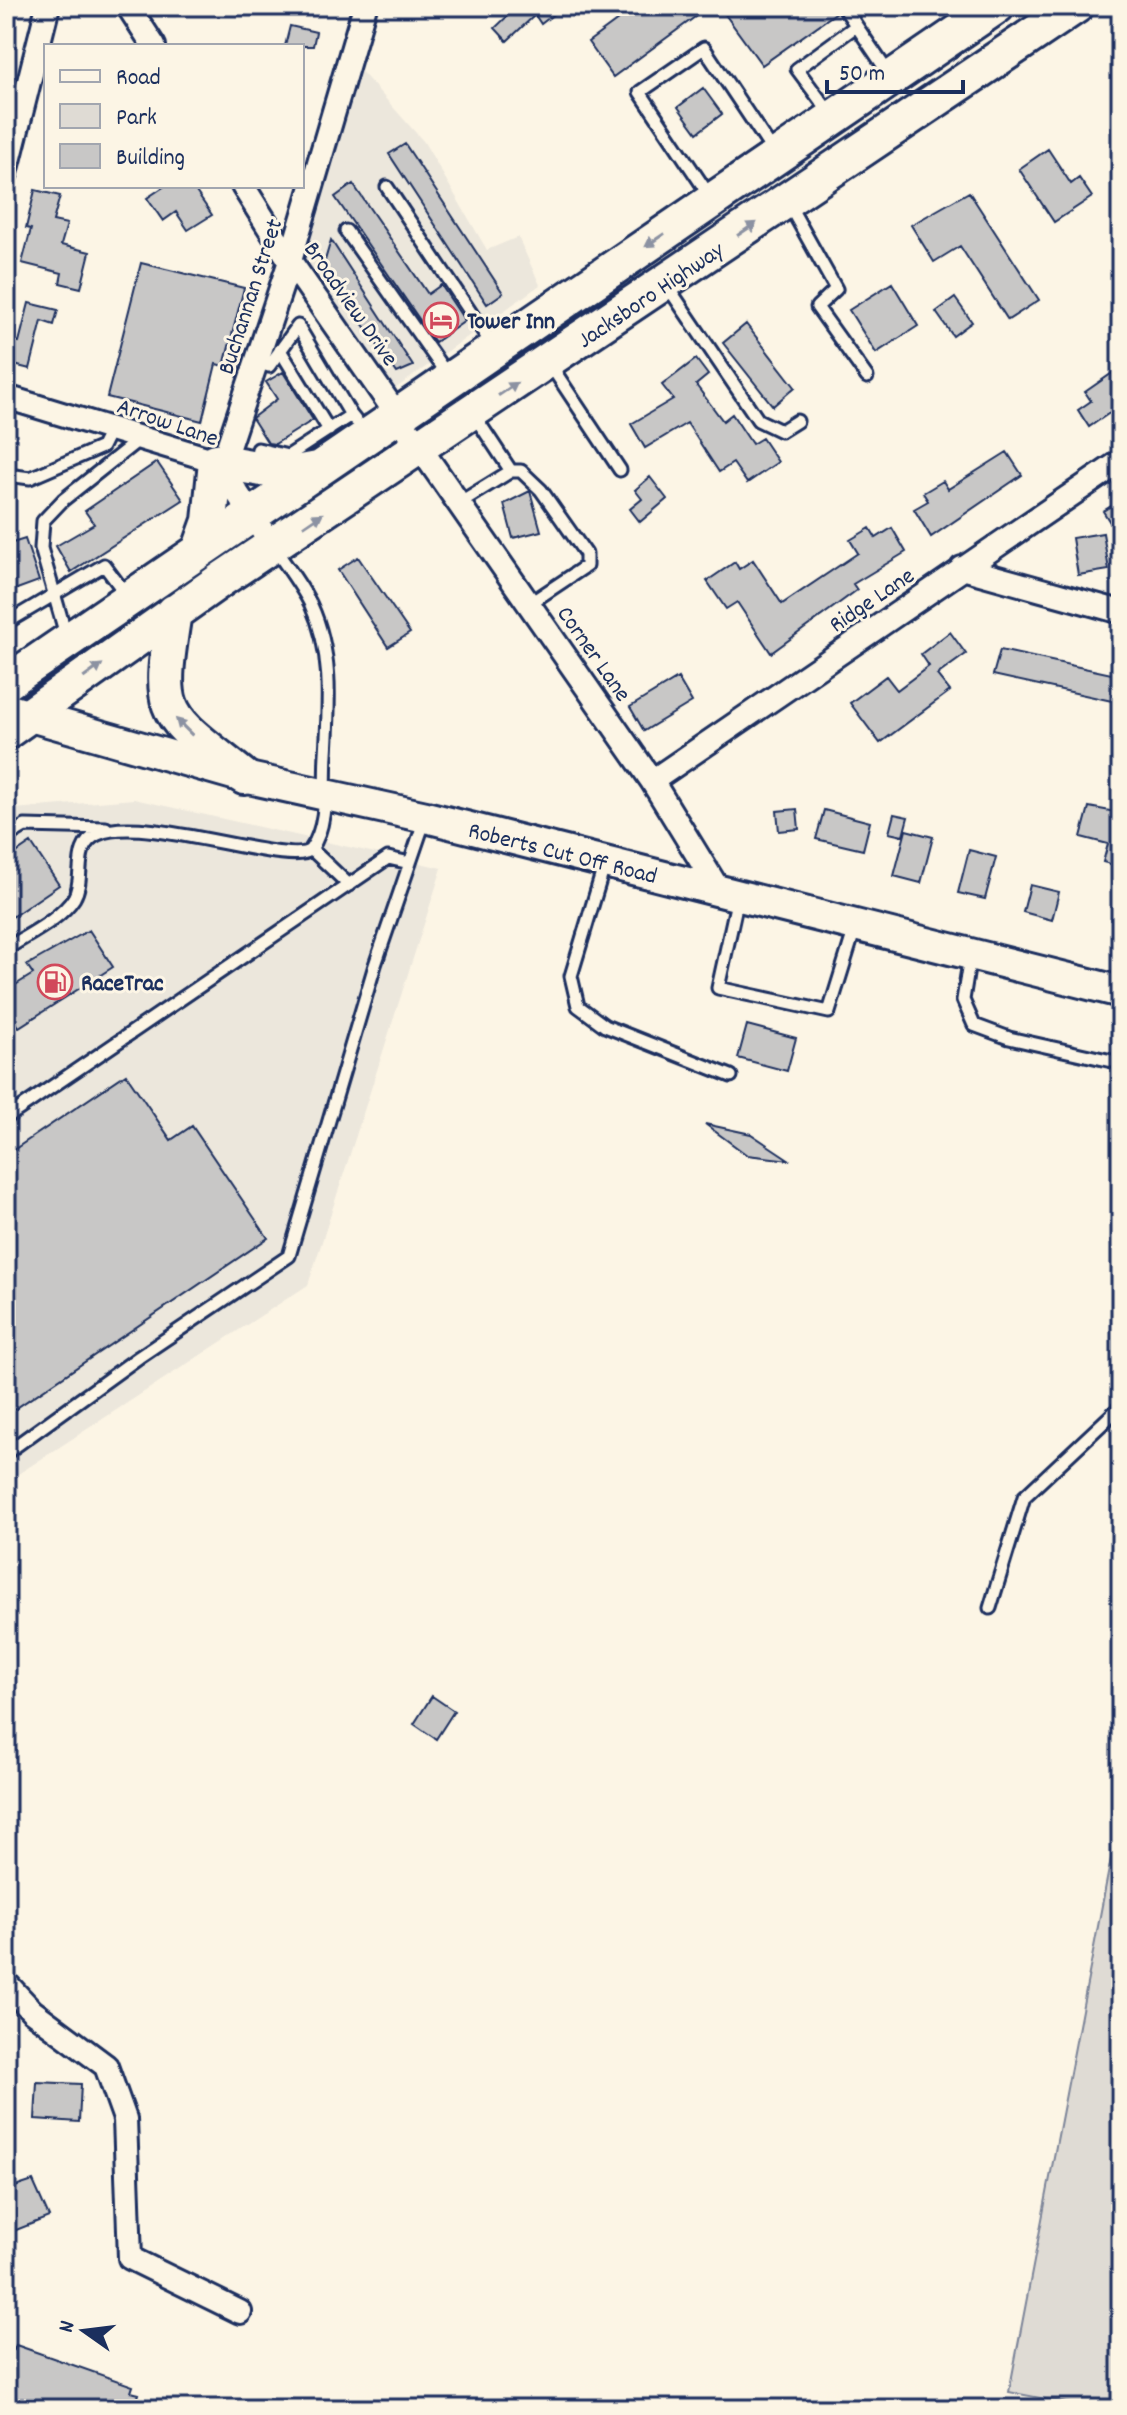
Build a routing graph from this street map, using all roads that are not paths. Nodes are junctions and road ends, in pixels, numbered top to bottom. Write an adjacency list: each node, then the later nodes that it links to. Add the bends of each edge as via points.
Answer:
1 (48, 6): 12 (street)
2 (128, 6): 8 (street)
3 (365, 6): 18 (street, Buchannan Street)
4 (843, 6): 7 (lane)
5 (997, 6): 9 (main road, Jacksboro Highway)
6 (1076, 6): 16 (main road, Jacksboro Highway)
7 (856, 26): 9 (lane); 10 (lane, via 797,69)
8 (153, 44)
9 (891, 78): 10 (main road, Jacksboro Highway)
10 (833, 118): 11 (main road, Jacksboro Highway)
11 (777, 157): 15 (main road, Jacksboro Highway); 15 (lane, via 704,48 640,92)
12 (6, 173)
13 (387, 187): 22 (lane)
14 (244, 188): 18 (street, Broadview Drive)
15 (712, 201): 22 (main road, Jacksboro Highway, one-way to 22)
16 (788, 202): 19 (main road, Jacksboro Highway, one-way to 16); 26 (lane, via 836,289 817,307)
17 (346, 231): 27 (lane)
18 (290, 261): 20 (street, Buchannan Street); 30 (street, Broadview Drive)
19 (666, 284): 25 (main road, Jacksboro Highway); 31 (lane, via 758,420 781,431)
20 (269, 320): 21 (lane); 24 (street, Buchannan Street)
21 (288, 339): 23 (lane); 32 (lane, via 298,326)
22 (496, 349): 27 (main road, Jacksboro Highway)
23 (280, 350): 24 (lane, via 269,366); 34 (lane)
24 (255, 361): 37 (street, Buchannan Street, via 227,450)
25 (548, 362): 29 (main road, Jacksboro Highway, one-way to 25); 41 (lane)
26 (867, 377)
27 (451, 380): 30 (main road, Jacksboro Highway)
28 (6, 397): 33 (street, Arrow Lane)
29 (473, 413): 36 (main road, Jacksboro Highway); 42 (lane)
30 (398, 416): 32 (main road, Jacksboro Highway); 36 (street, Broadview Drive)
31 (797, 421)
32 (358, 426): 34 (lane); 40 (main road, Jacksboro Highway)
33 (111, 429): 35 (street, Arrow Lane); 43 (lane, via 102,447 30,478)
34 (329, 430): 39 (lane, via 288,456 258,449)
35 (141, 438): 37 (street, Arrow Lane); 49 (lane, via 43,521 41,548)
36 (420, 449): 44 (street, Corner Lane); 46 (main road, Jacksboro Highway, one-way to 36)
37 (216, 461): 39 (main road); 45 (street, Arrow Lane); 47 (main road, via 210,521)
38 (1121, 461): 48 (street, Ridge Lane)
39 (254, 467): 40 (main road, via 290,474)
40 (321, 468): 45 (main road, Jacksboro Highway)
41 (620, 470)
42 (511, 471): 44 (lane); 51 (lane, via 527,474 586,554 586,566)
43 (6, 480)
44 (459, 503): 51 (street, Corner Lane)
45 (253, 513): 46 (street, Arrow Lane); 47 (main road, Jacksboro Highway)
46 (273, 547): 52 (main road, Jacksboro Highway); 60 (lane, via 311,605 327,664)
47 (187, 557): 50 (main road, Jacksboro Highway)
48 (962, 568): 53 (street); 59 (street, Ridge Lane)
49 (53, 596): 50 (lane, via 104,565); 54 (lane); 55 (lane)
50 (128, 597): 55 (main road, Jacksboro Highway)
51 (529, 604): 59 (street, Corner Lane)
52 (174, 612): 57 (main road, Jacksboro Highway, one-way to 52); 58 (main road, one-way to 52, via 172,713 164,675)
53 (1121, 612)
54 (6, 623)
55 (68, 640): 56 (main road, Jacksboro Highway)
56 (6, 683)
57 (14, 719): 58 (street, Roberts Cut Off Road)
58 (244, 777): 60 (street, Roberts Cut Off Road)
59 (652, 781): 68 (street, Corner Lane)
60 (326, 793): 61 (street, Roberts Cut Off Road); 64 (lane)
61 (426, 817): 65 (lane); 66 (street, Roberts Cut Off Road)
62 (125, 828): 63 (lane, via 25,826); 64 (lane, via 178,832 281,855 302,856); 70 (lane, via 97,834 80,854 75,897)
63 (6, 837)
64 (311, 849): 67 (lane)
65 (410, 863): 67 (lane, via 388,858); 77 (lane, via 289,1256)
66 (605, 863): 68 (street, Roberts Cut Off Road); 74 (lane, via 571,976 578,1006 605,1026)
67 (349, 885): 75 (lane)
68 (729, 894): 69 (street, Roberts Cut Off Road); 69 (lane, via 718,988 829,1012)
69 (857, 924): 71 (street, Roberts Cut Off Road)
70 (6, 949)
71 (970, 952): 72 (street, Roberts Cut Off Road); 73 (lane, via 963,1000 974,1025)
72 (1121, 992)
73 (1121, 1063)
74 (731, 1076)
75 (6, 1118)
76 (1121, 1406): 78 (lane, via 1024,1497)
77 (6, 1453)
78 (990, 1608)
79 (6, 1983): 80 (street, via 32,2011 106,2066 125,2119 130,2258)
80 (240, 2312)

